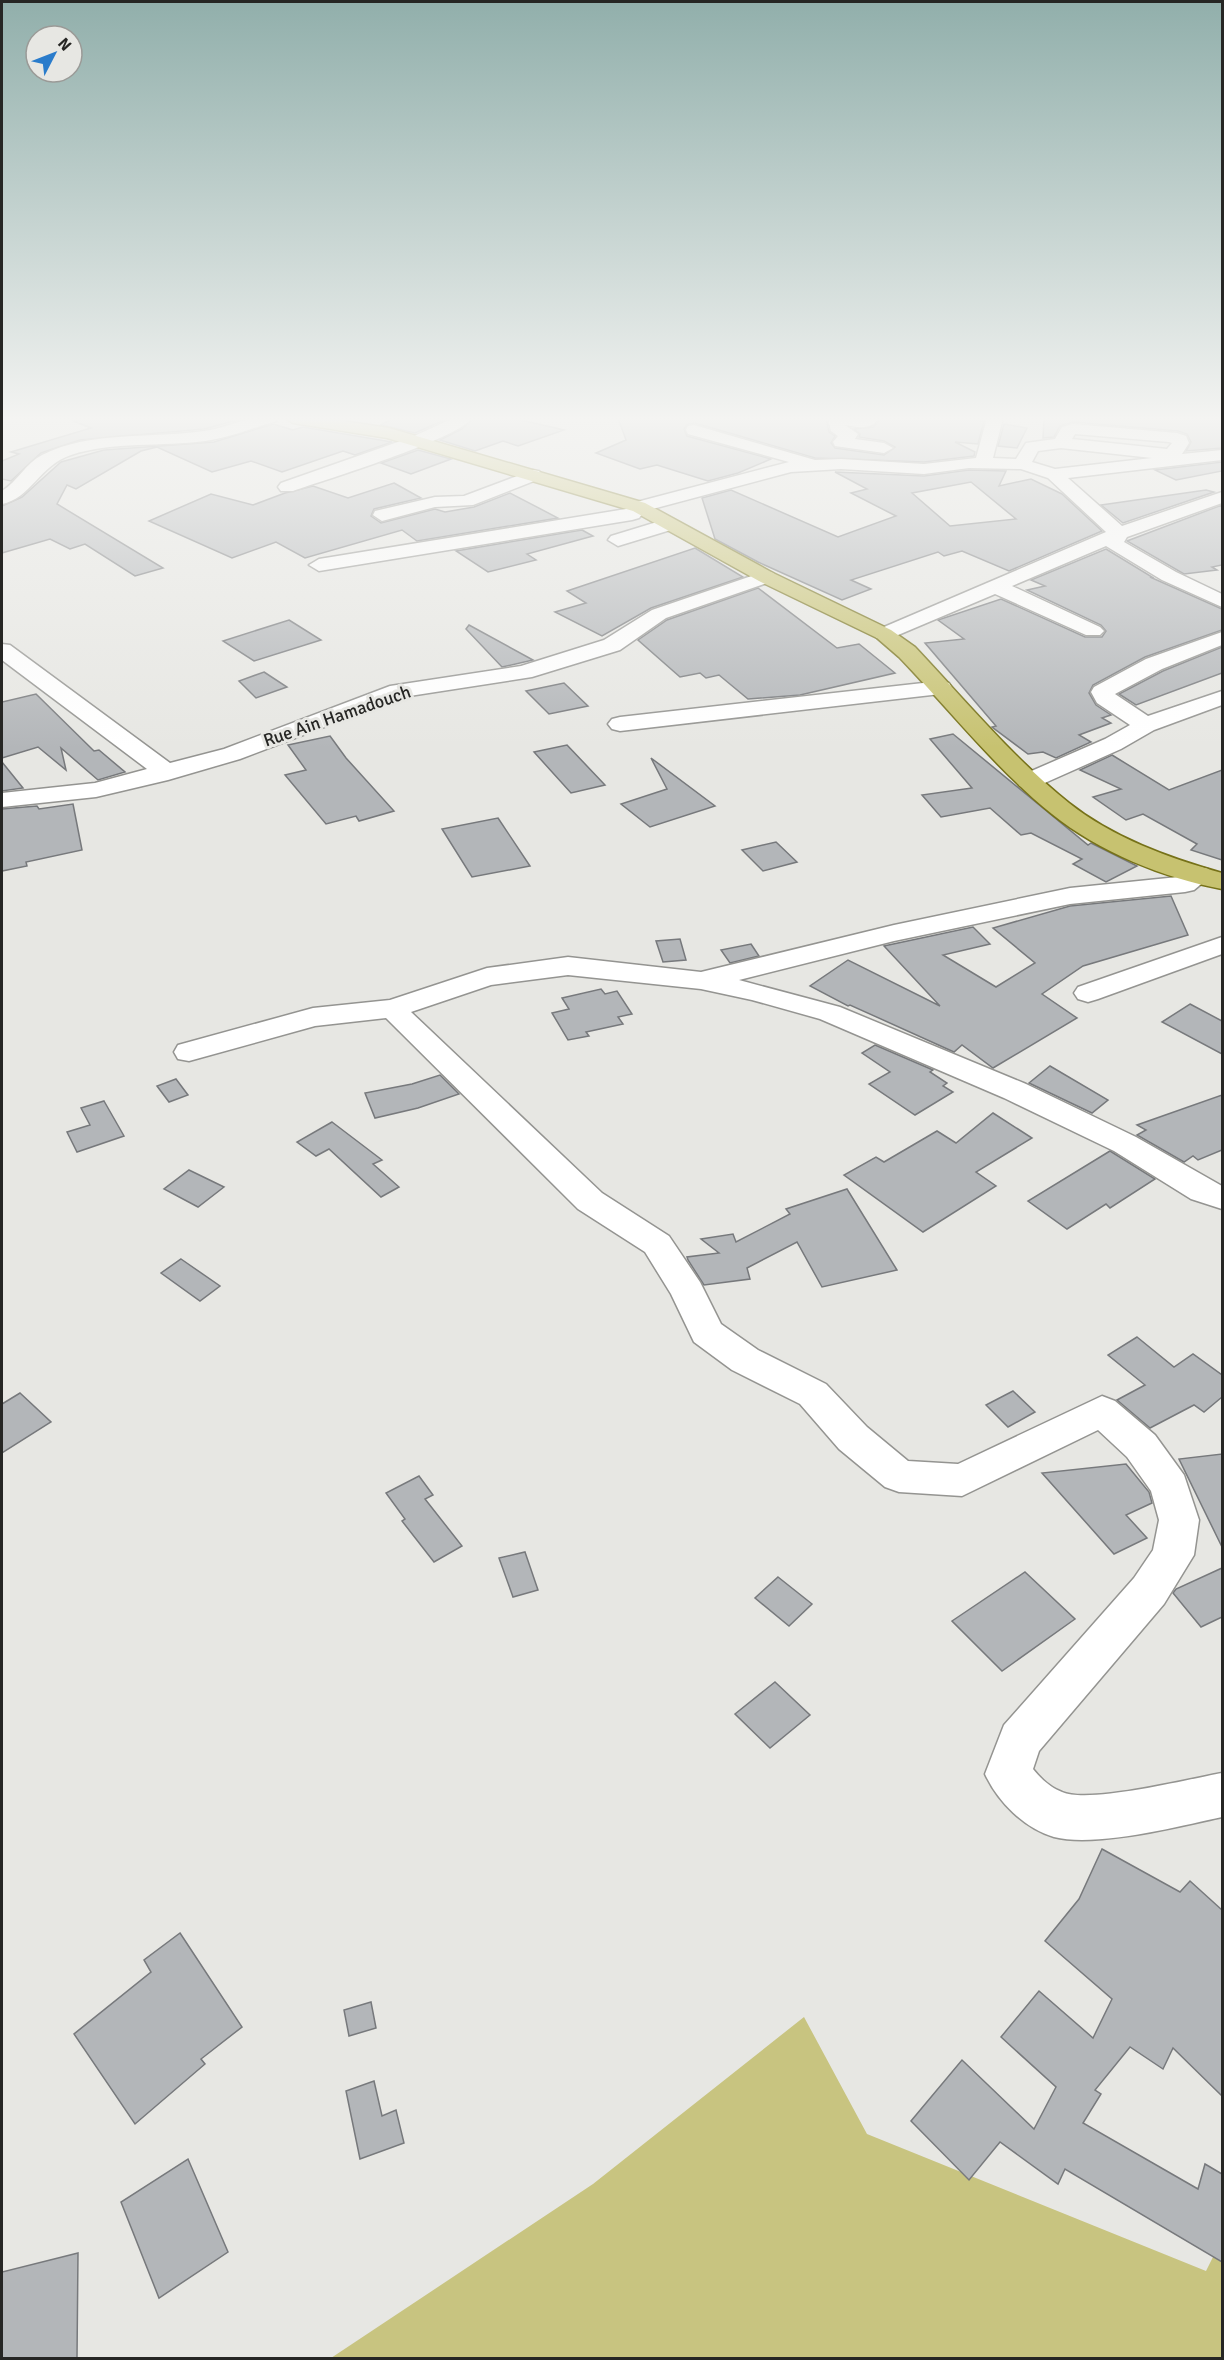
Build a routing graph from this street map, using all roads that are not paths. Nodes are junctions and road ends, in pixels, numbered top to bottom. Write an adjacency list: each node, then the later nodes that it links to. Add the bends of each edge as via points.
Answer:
1 (546, 528): 8 (street)
2 (657, 528): 7 (street)
3 (677, 528): 9 (main road)
4 (1114, 528): 6 (street)
5 (1133, 528): 6 (street)
6 (1119, 533): 10 (street); 11 (street, via 1114,544)
7 (618, 540)
8 (320, 565)
9 (766, 577): 13 (main road); 20 (street, Rue Ain Hamadouch, via 659,614 612,645 524,672 398,691 232,754)
10 (996, 587): 12 (street); 13 (street)
11 (1222, 601)
12 (1093, 631)
13 (884, 634): 16 (main road)
14 (1222, 638): 19 (street, via 1154,664 1102,692 1104,698)
15 (2, 650): 20 (street)
16 (941, 688): 18 (street); 21 (main road)
17 (1222, 698): 19 (street)
18 (620, 724)
19 (1146, 725): 21 (street)
20 (168, 773): 22 (street, Rue Ain Hamadouch, via 96,790)
21 (1029, 781): 23 (main road, via 1062,810 1109,840)
22 (2, 800)
23 (1211, 878): 25 (street, via 1070,896)
24 (1222, 945): 26 (street)
25 (701, 981): 27 (street, via 568,966 488,977); 29 (street, via 830,1013 1015,1091 1125,1144 1203,1191)
26 (1088, 993)
27 (394, 1008): 28 (street, via 312,1017); 30 (street, via 590,1201 657,1244 687,1291 707,1333 745,1360 813,1394 853,1438 899,1476 962,1480 1102,1411 1141,1446 1170,1486 1179,1520 1173,1555 1149,1591 1020,1740 1008,1774 1022,1792 1056,1815 1113,1815)
28 (189, 1052)
29 (1222, 1198)
30 (1222, 1795)

